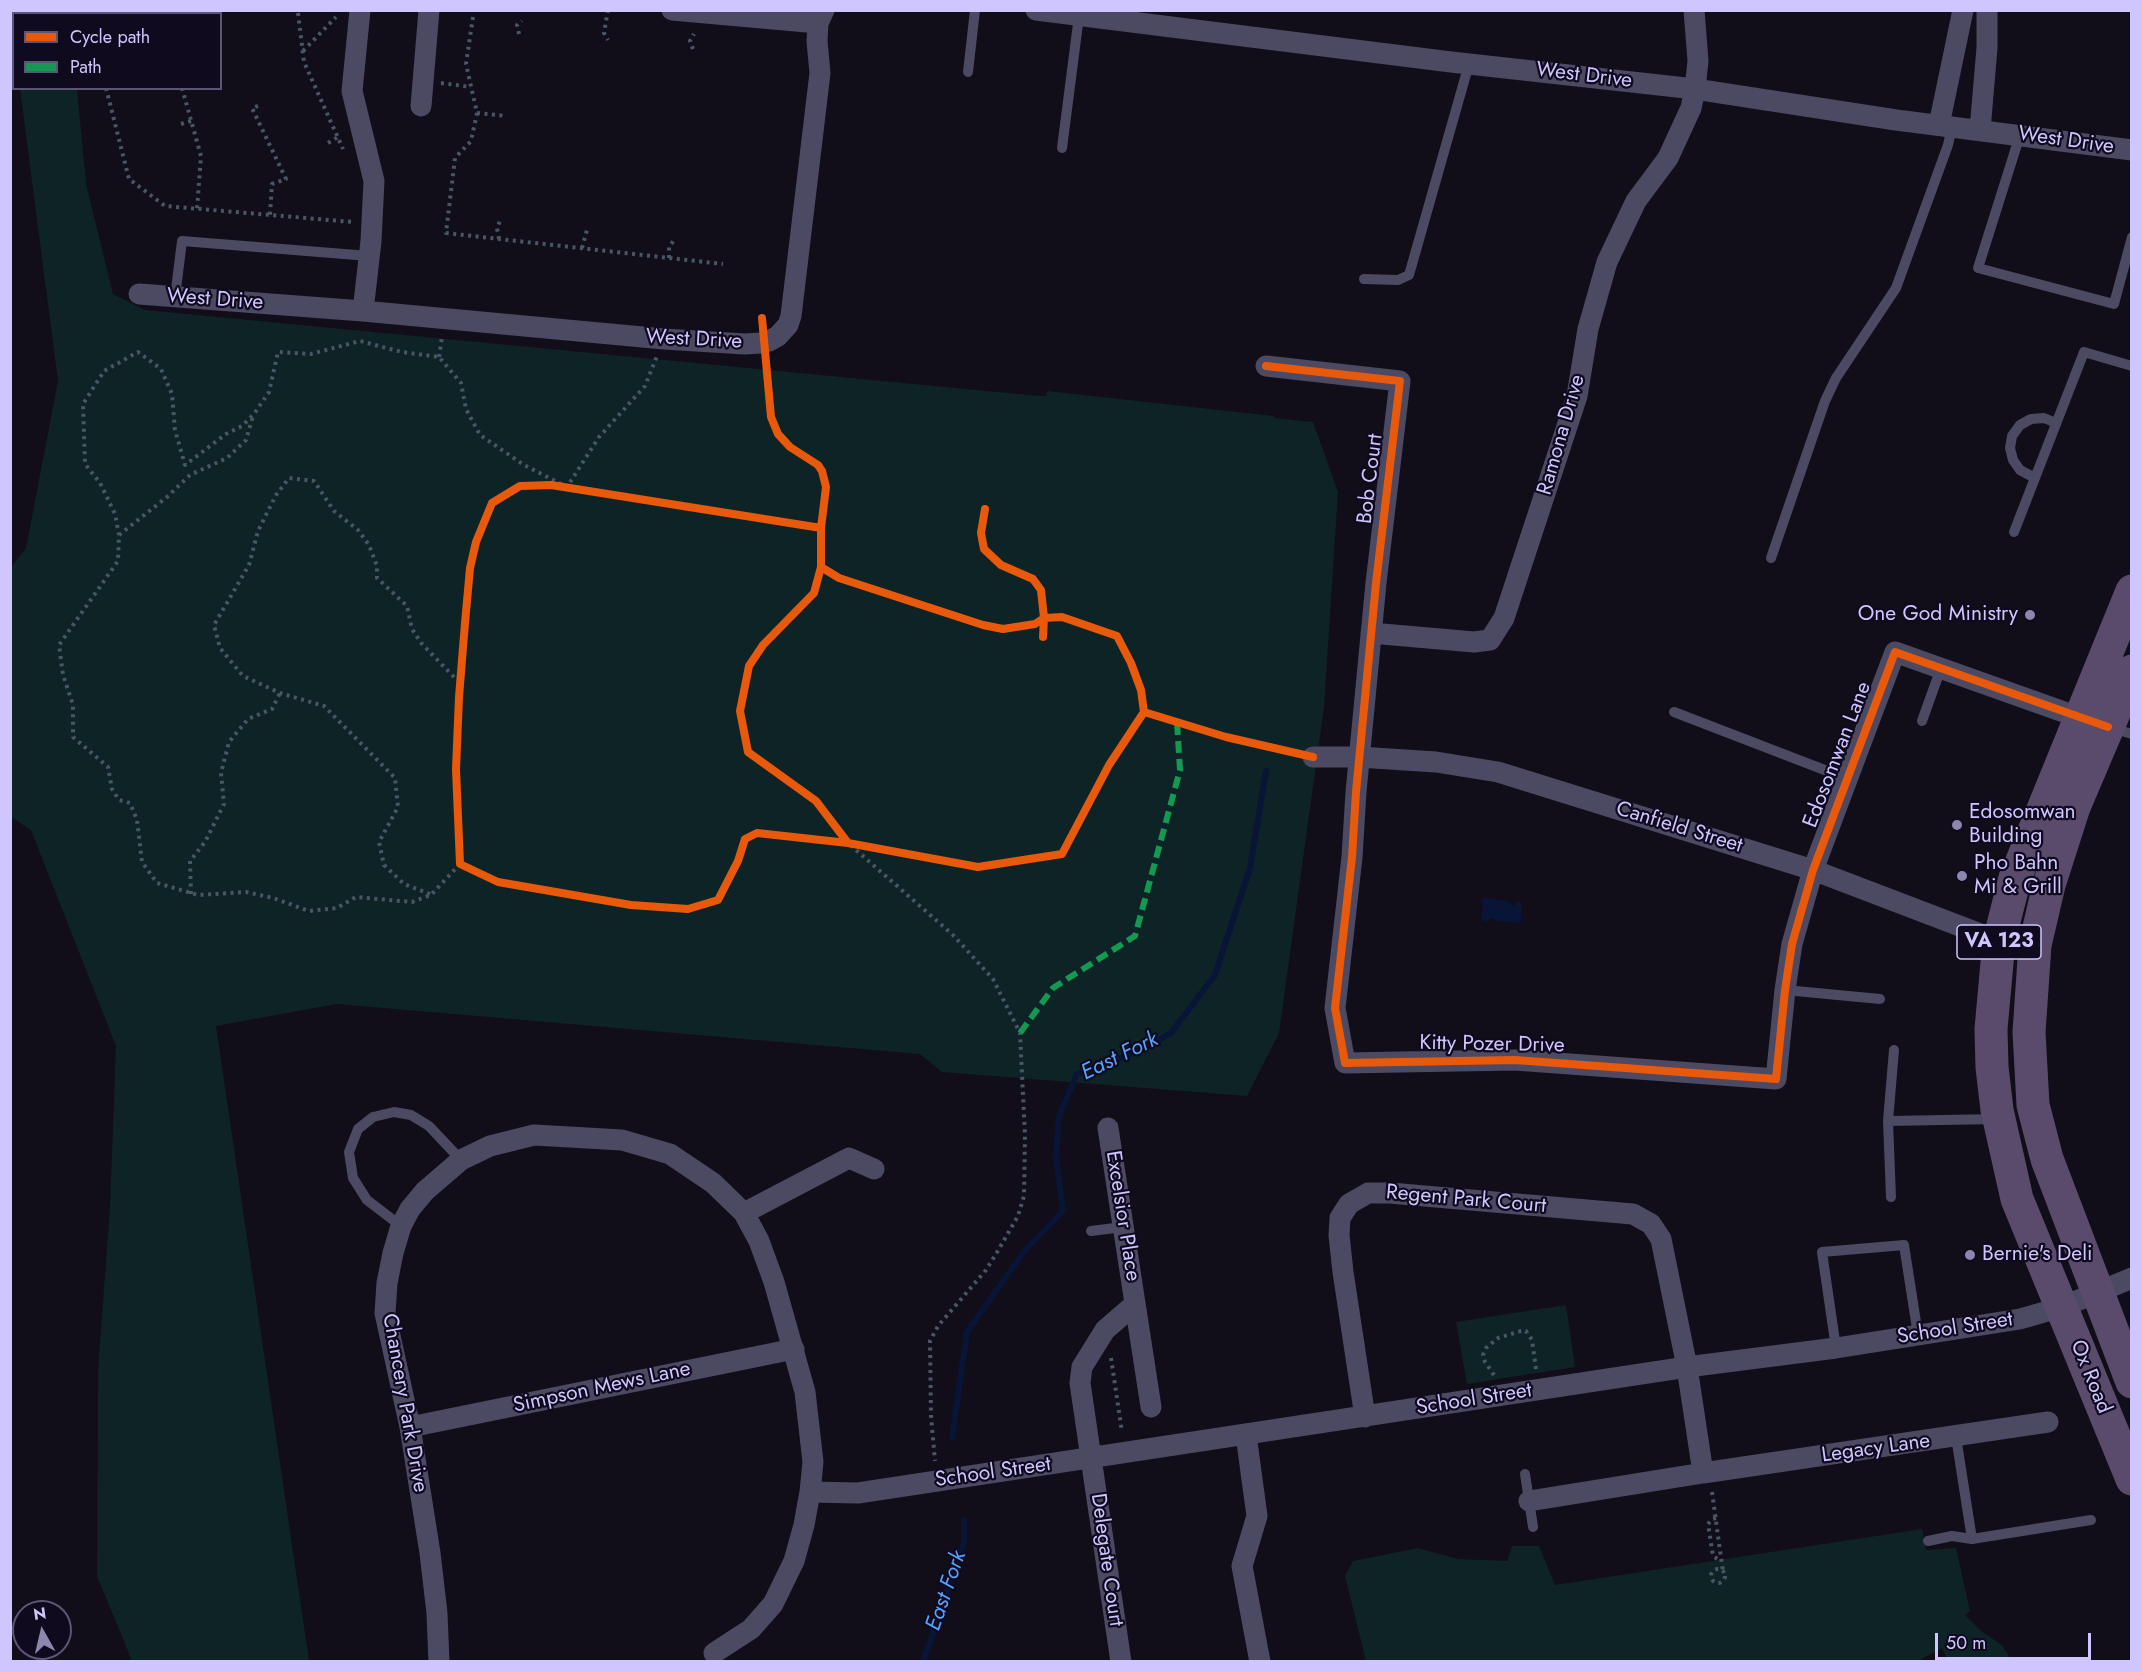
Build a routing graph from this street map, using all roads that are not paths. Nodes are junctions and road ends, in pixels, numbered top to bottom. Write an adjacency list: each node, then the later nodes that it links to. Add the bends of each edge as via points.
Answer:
1 (360, 10): 21 (street, via 352,91 374,181)
2 (429, 10): 14 (street)
3 (672, 10): 10 (street, West Drive)
4 (975, 10): 12 (lane)
5 (1036, 10): 9 (street, West Drive)
6 (1694, 10): 13 (street, via 1698,61)
7 (1963, 10): 15 (street)
8 (1987, 10): 16 (street)
9 (1079, 16): 11 (street, West Drive); 18 (lane)
10 (821, 17): 25 (street, West Drive, via 817,41 820,73 791,316 778,336 745,344)
11 (1469, 64): 13 (street, West Drive); 22 (lane, via 1409,275 1398,280)
12 (968, 72)
13 (1695, 89): 15 (street, West Drive); 33 (street, Ramona Drive, via 1681,133 1636,201 1607,262 1588,329 1577,396 1504,618 1490,640 1482,641)
14 (421, 106)
15 (1946, 126): 16 (street, West Drive); 31 (lane, via 1948,145 1896,288 1825,401)
16 (1980, 130): 17 (street, West Drive)
17 (2020, 135): 19 (street, West Drive); 20 (lane, via 1978,268 2114,304)
18 (1062, 148)
19 (2132, 150)
20 (2132, 237)
21 (369, 256): 24 (lane, via 182,241); 25 (street)
22 (1364, 279)
23 (140, 294): 24 (street, West Drive)
24 (175, 297): 25 (street, West Drive)
25 (363, 311)
26 (1266, 366): 33 (street, Bob Court, via 1400,381)
27 (2132, 366): 28 (lane, via 2084,352)
28 (2056, 423): 29 (lane); 29 (lane, via 2044,418 2031,419 2012,436 2013,460 2020,470)
29 (2035, 478): 30 (lane)
30 (2014, 531)
31 (1771, 558)
32 (2132, 591): 39 (main road, VA 123)
33 (1371, 633): 37 (street, Bob Court)
34 (1941, 668): 38 (lane); 39 (street); 42 (street, Edosomwan Lane, via 1895,652)
35 (2132, 670): 39 (main road, VA 123)
36 (1674, 712): 42 (lane)
37 (1364, 715): 41 (street, Kitty Pozer Drive)
38 (1922, 721)
39 (2106, 726): 44 (main road, VA 123, via 2015,878); 45 (main road, VA 123, via 2049,885)
40 (1313, 757): 41 (street, Canfield Street)
41 (1359, 757): 43 (street, Canfield Street, via 1498,771); 46 (street, Kitty Pozer Drive, via 1335,1008 1345,1063 1515,1060 1776,1079)
42 (1848, 779): 43 (street, Edosomwan Lane)
43 (1814, 870): 44 (street, Canfield Street); 46 (street, Kitty Pozer Drive, via 1792,944)
44 (1999, 941): 45 (street, Canfield Street); 49 (main road, VA 123, via 1991,1029)
45 (2034, 949): 60 (main road, VA 123, via 2029,1032 2033,1105 2047,1159)
46 (1785, 990): 47 (lane)
47 (1880, 999)
48 (1894, 1050): 50 (lane)
49 (1999, 1119): 50 (lane); 62 (main road, VA 123, via 2017,1199)
50 (1888, 1121): 54 (lane)
51 (1108, 1128): 57 (street, Excelsior Place)
52 (461, 1160): 55 (street, Chancery Park Drive, via 490,1146 534,1135 622,1140 670,1154 713,1183); 56 (street, Chancery Park Drive, via 410,1209); 56 (lane, via 429,1126 411,1115 394,1112 373,1117 358,1129 349,1152 353,1178 367,1200)
53 (874, 1169): 55 (street, via 849,1158)
54 (1891, 1197)
55 (744, 1213): 64 (street, Chancery Park Drive, via 759,1241)
56 (401, 1226): 71 (street, Chancery Park Drive, via 387,1283 385,1312)
57 (1123, 1227): 58 (lane); 61 (street, Excelsior Place)
58 (1091, 1232)
59 (2132, 1278): 60 (street, School Street)
60 (2096, 1293): 62 (street, School Street); 67 (main road, Ox Road / VA 123)
61 (1135, 1304): 68 (street, Excelsior Place); 74 (street, Excelsior Place, via 1107,1328 1082,1367 1080,1383)
62 (2062, 1307): 63 (street, School Street, via 2020,1319); 76 (main road, Ox Road / VA 123)
63 (1918, 1335): 65 (street, School Street); 65 (lane, via 1904,1245 1822,1252)
64 (794, 1348): 71 (street, Simpson Mews Lane); 78 (street, Chancery Park Drive, via 810,1422)
65 (1836, 1348): 66 (street, School Street)
66 (1687, 1367): 69 (street, School Street); 69 (street, Regent Park Court, via 1661,1239 1651,1224 1634,1214 1368,1193 1349,1204 1340,1218 1339,1235); 77 (street)
67 (2132, 1382)
68 (1151, 1407)
69 (1365, 1416): 72 (street, School Street)
70 (2048, 1422): 73 (street, Legacy Lane)
71 (410, 1427): 85 (street, Chancery Park Drive, via 430,1553)
72 (1246, 1435): 74 (street, School Street); 87 (street, via 1257,1516 1242,1566)
73 (1956, 1437): 77 (street, Legacy Lane); 82 (lane)
74 (1092, 1458): 78 (street, School Street, via 858,1493); 86 (street, Delegate Court)
75 (1525, 1474): 79 (lane)
76 (2132, 1479)
77 (1707, 1481): 79 (street, Legacy Lane)
78 (810, 1492): 84 (street, Chancery Park Drive, via 794,1561 773,1604 751,1629)
79 (1528, 1501): 81 (lane)
80 (2091, 1520): 82 (lane)
81 (1533, 1527)
82 (1971, 1539): 83 (lane, via 1952,1536)
83 (1928, 1541)
84 (714, 1653)
85 (439, 1662)
86 (1121, 1662)
87 (1260, 1662)

